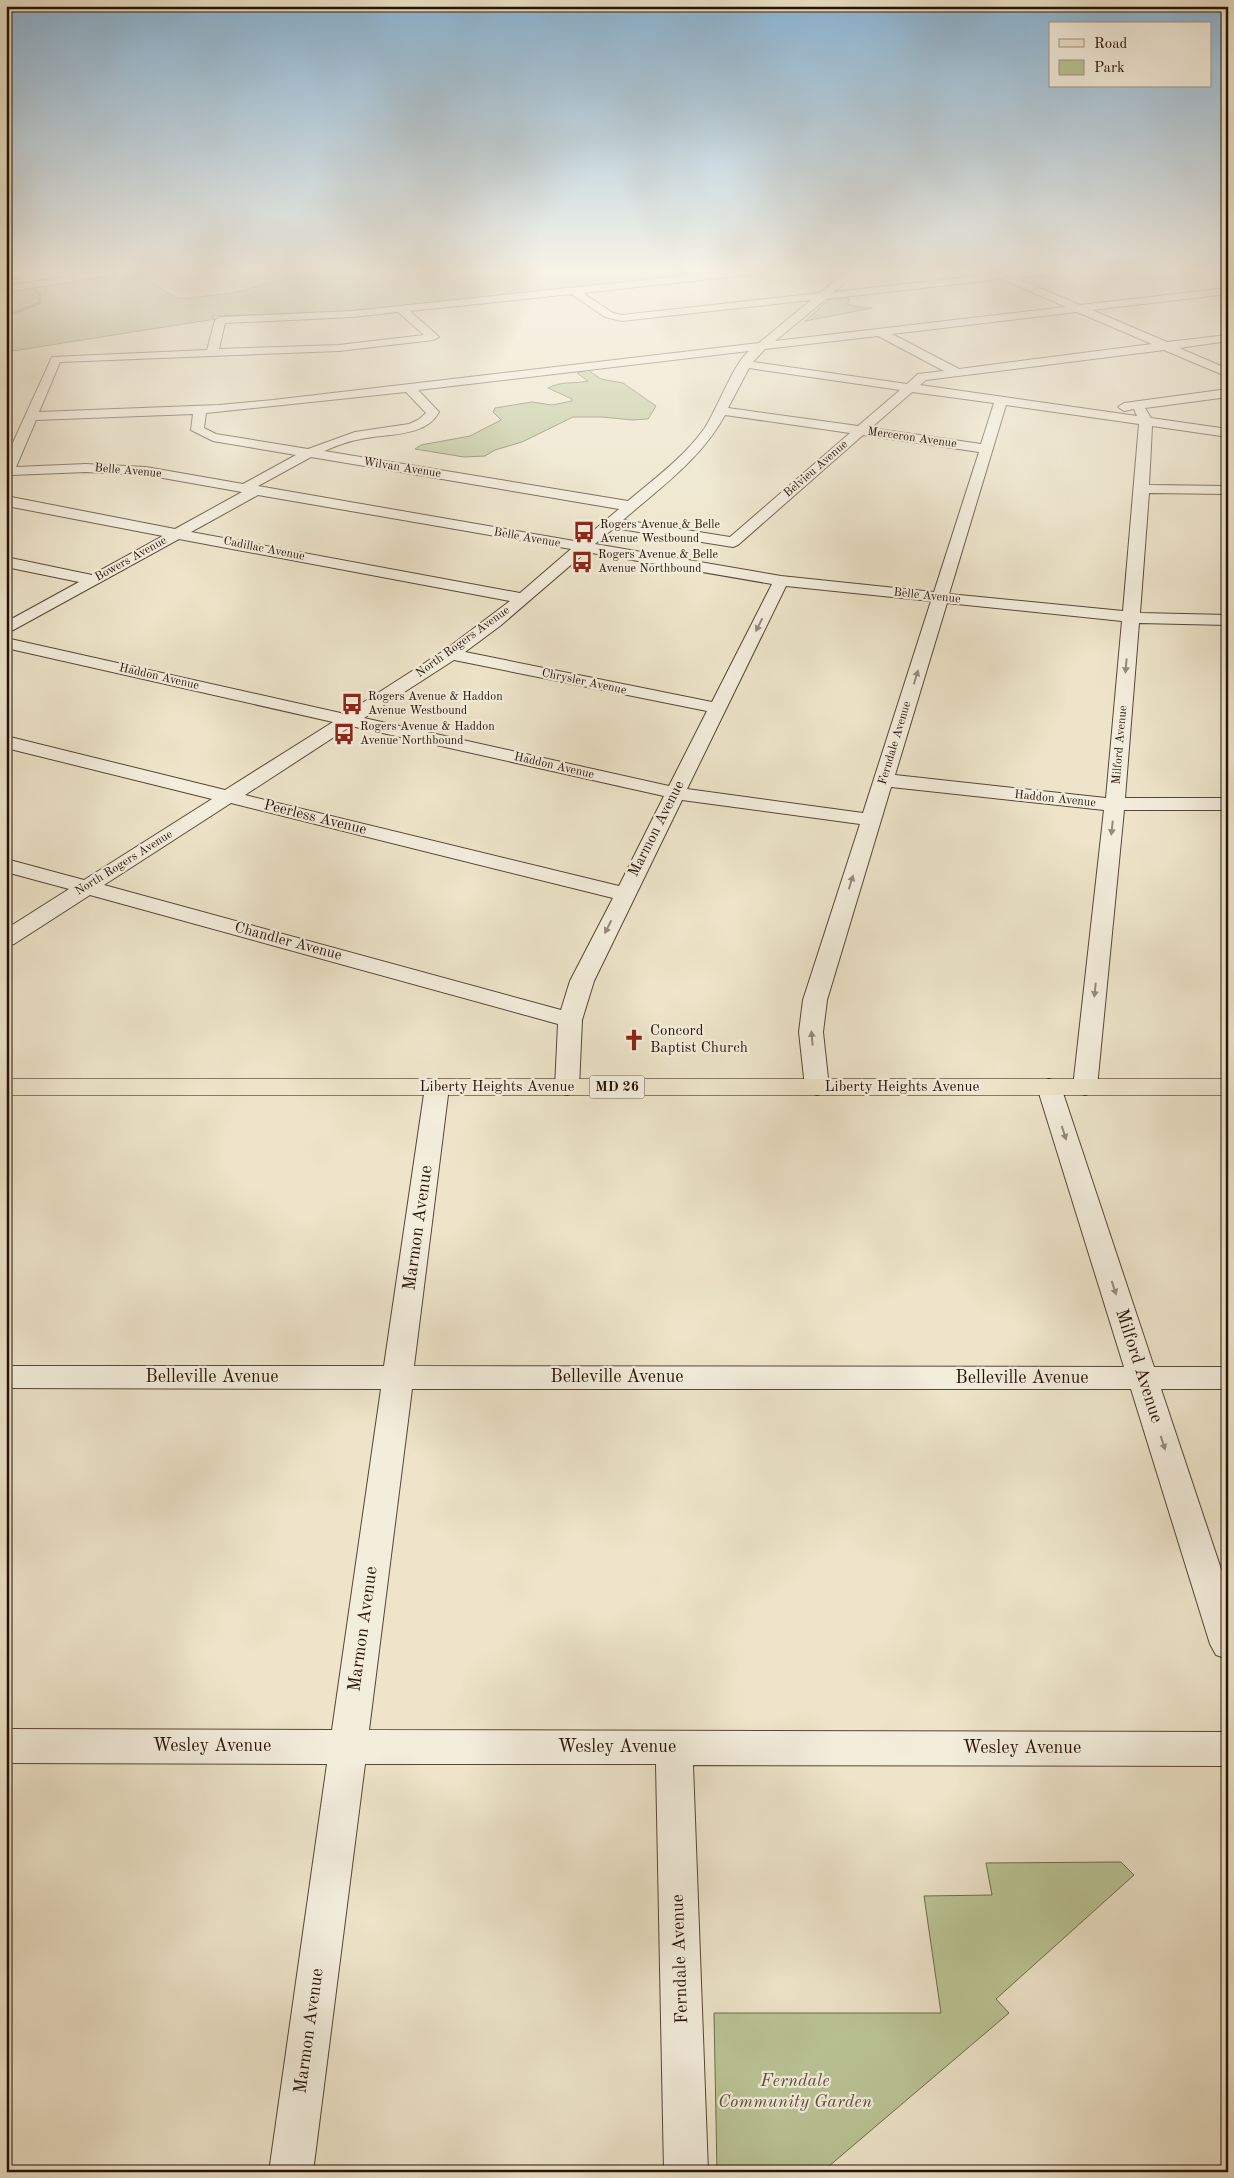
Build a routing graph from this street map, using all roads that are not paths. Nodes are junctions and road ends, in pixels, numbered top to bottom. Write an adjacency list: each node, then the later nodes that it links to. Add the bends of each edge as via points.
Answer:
1 (50, 372): 16 (street)
2 (546, 372): 8 (street)
3 (740, 372): 14 (street, North Rogers Avenue)
4 (796, 372): 7 (street)
5 (956, 372): 6 (street)
6 (922, 377): 7 (street); 9 (street, Belvieu Avenue)
7 (873, 383): 9 (street)
8 (409, 388): 13 (street); 21 (street, Bowers Avenue, via 433,412 431,418 404,428 349,437)
9 (909, 388): 11 (street); 18 (street, Belvieu Avenue)
10 (1228, 393): 12 (street)
11 (1001, 402): 15 (street); 20 (street, Ferndale Avenue)
12 (1138, 406): 15 (street); 17 (street)
13 (200, 409): 16 (street); 21 (street, Wilvan Avenue, via 196,428 199,433)
14 (719, 410): 18 (street, Merceron Avenue); 27 (street, North Rogers Avenue, via 696,448)
15 (1085, 413): 17 (street)
16 (30, 416): 22 (street)
17 (1146, 421): 19 (street); 24 (street, Milford Avenue)
18 (860, 430): 20 (street, Merceron Avenue); 28 (street, Belvieu Avenue, via 733,542)
19 (1228, 433)
20 (986, 448): 35 (street, Ferndale Avenue)
21 (311, 453): 23 (street, Bowers Avenue); 27 (street, Wilvan Avenue)
22 (7, 472): 23 (street, Belle Avenue, via 128,469)
23 (251, 489): 29 (street, Bowers Avenue); 30 (street, Belle Avenue)
24 (1142, 490): 25 (street); 36 (street, Milford Avenue)
25 (1228, 490)
26 (6, 500): 29 (street, Cadillac Avenue)
27 (630, 506): 28 (street, North Rogers Avenue)
28 (611, 523): 30 (street, North Rogers Avenue)
29 (179, 533): 32 (street, Bowers Avenue); 34 (street, Cadillac Avenue)
30 (582, 547): 33 (street, Belle Avenue); 34 (street, North Rogers Avenue)
31 (6, 562): 32 (street)
32 (94, 580): 38 (street, Bowers Avenue)
33 (781, 581): 35 (street, Belle Avenue); 41 (street, Marmon Avenue, one-way to 41)
34 (522, 598): 40 (street, North Rogers Avenue)
35 (940, 598): 36 (street, Belle Avenue); 44 (street, Ferndale Avenue, one-way to 35)
36 (1130, 617): 37 (street, Belle Avenue); 47 (street, Milford Avenue, one-way to 47)
37 (1228, 620)
38 (6, 629)
39 (6, 643): 42 (street, Haddon Avenue)
40 (451, 654): 41 (street, Chrysler Avenue); 42 (street, North Rogers Avenue)
41 (717, 708): 45 (street, Marmon Avenue)
42 (348, 720): 45 (street, Haddon Avenue); 46 (street, North Rogers Avenue)
43 (6, 742): 46 (street, Peerless Avenue)
44 (884, 780): 47 (street, Haddon Avenue); 49 (street, Ferndale Avenue)
45 (675, 793): 49 (street, Haddon Avenue); 52 (street, Marmon Avenue)
46 (228, 797): 51 (street, North Rogers Avenue); 52 (street, Peerless Avenue)
47 (1115, 804): 48 (street, Haddon Avenue); 60 (street, Milford Avenue, one-way to 60)
48 (1228, 804)
49 (871, 820): 58 (street, Ferndale Avenue, one-way to 49, via 811,1032 815,1000)
50 (6, 864): 51 (street, Chandler Avenue)
51 (86, 887): 53 (street, North Rogers Avenue); 54 (street, Chandler Avenue)
52 (624, 894): 54 (street, Marmon Avenue, one-way to 54, via 582,982)
53 (9, 936)
54 (570, 1020): 57 (street, Marmon Avenue)
55 (6, 1087): 56 (main road, Liberty Heights Avenue / MD 26)
56 (437, 1087): 57 (main road, Liberty Heights Avenue / MD 26); 63 (street, Marmon Avenue)
57 (567, 1087): 58 (main road, Liberty Heights Avenue / MD 26)
58 (817, 1087): 59 (main road, Liberty Heights Avenue / MD 26)
59 (1049, 1087): 60 (main road, Liberty Heights Avenue / MD 26); 64 (street, Milford Avenue, one-way to 64)
60 (1085, 1087): 61 (main road, Liberty Heights Avenue / MD 26)
61 (1228, 1087)
62 (6, 1376): 63 (street, Belleville Avenue)
63 (398, 1377): 64 (street, Belleville Avenue); 68 (street, Marmon Avenue)
64 (1143, 1378): 65 (street, Belleville Avenue); 66 (street, Milford Avenue, one-way to 66)
65 (1228, 1378)
66 (1228, 1644)
67 (6, 1746): 68 (street, Wesley Avenue)
68 (348, 1747): 69 (street, Wesley Avenue); 71 (street, Marmon Avenue)
69 (674, 1747): 70 (street, Wesley Avenue); 72 (street, Ferndale Avenue)
70 (1228, 1749)
71 (290, 2172)
72 (686, 2172)

